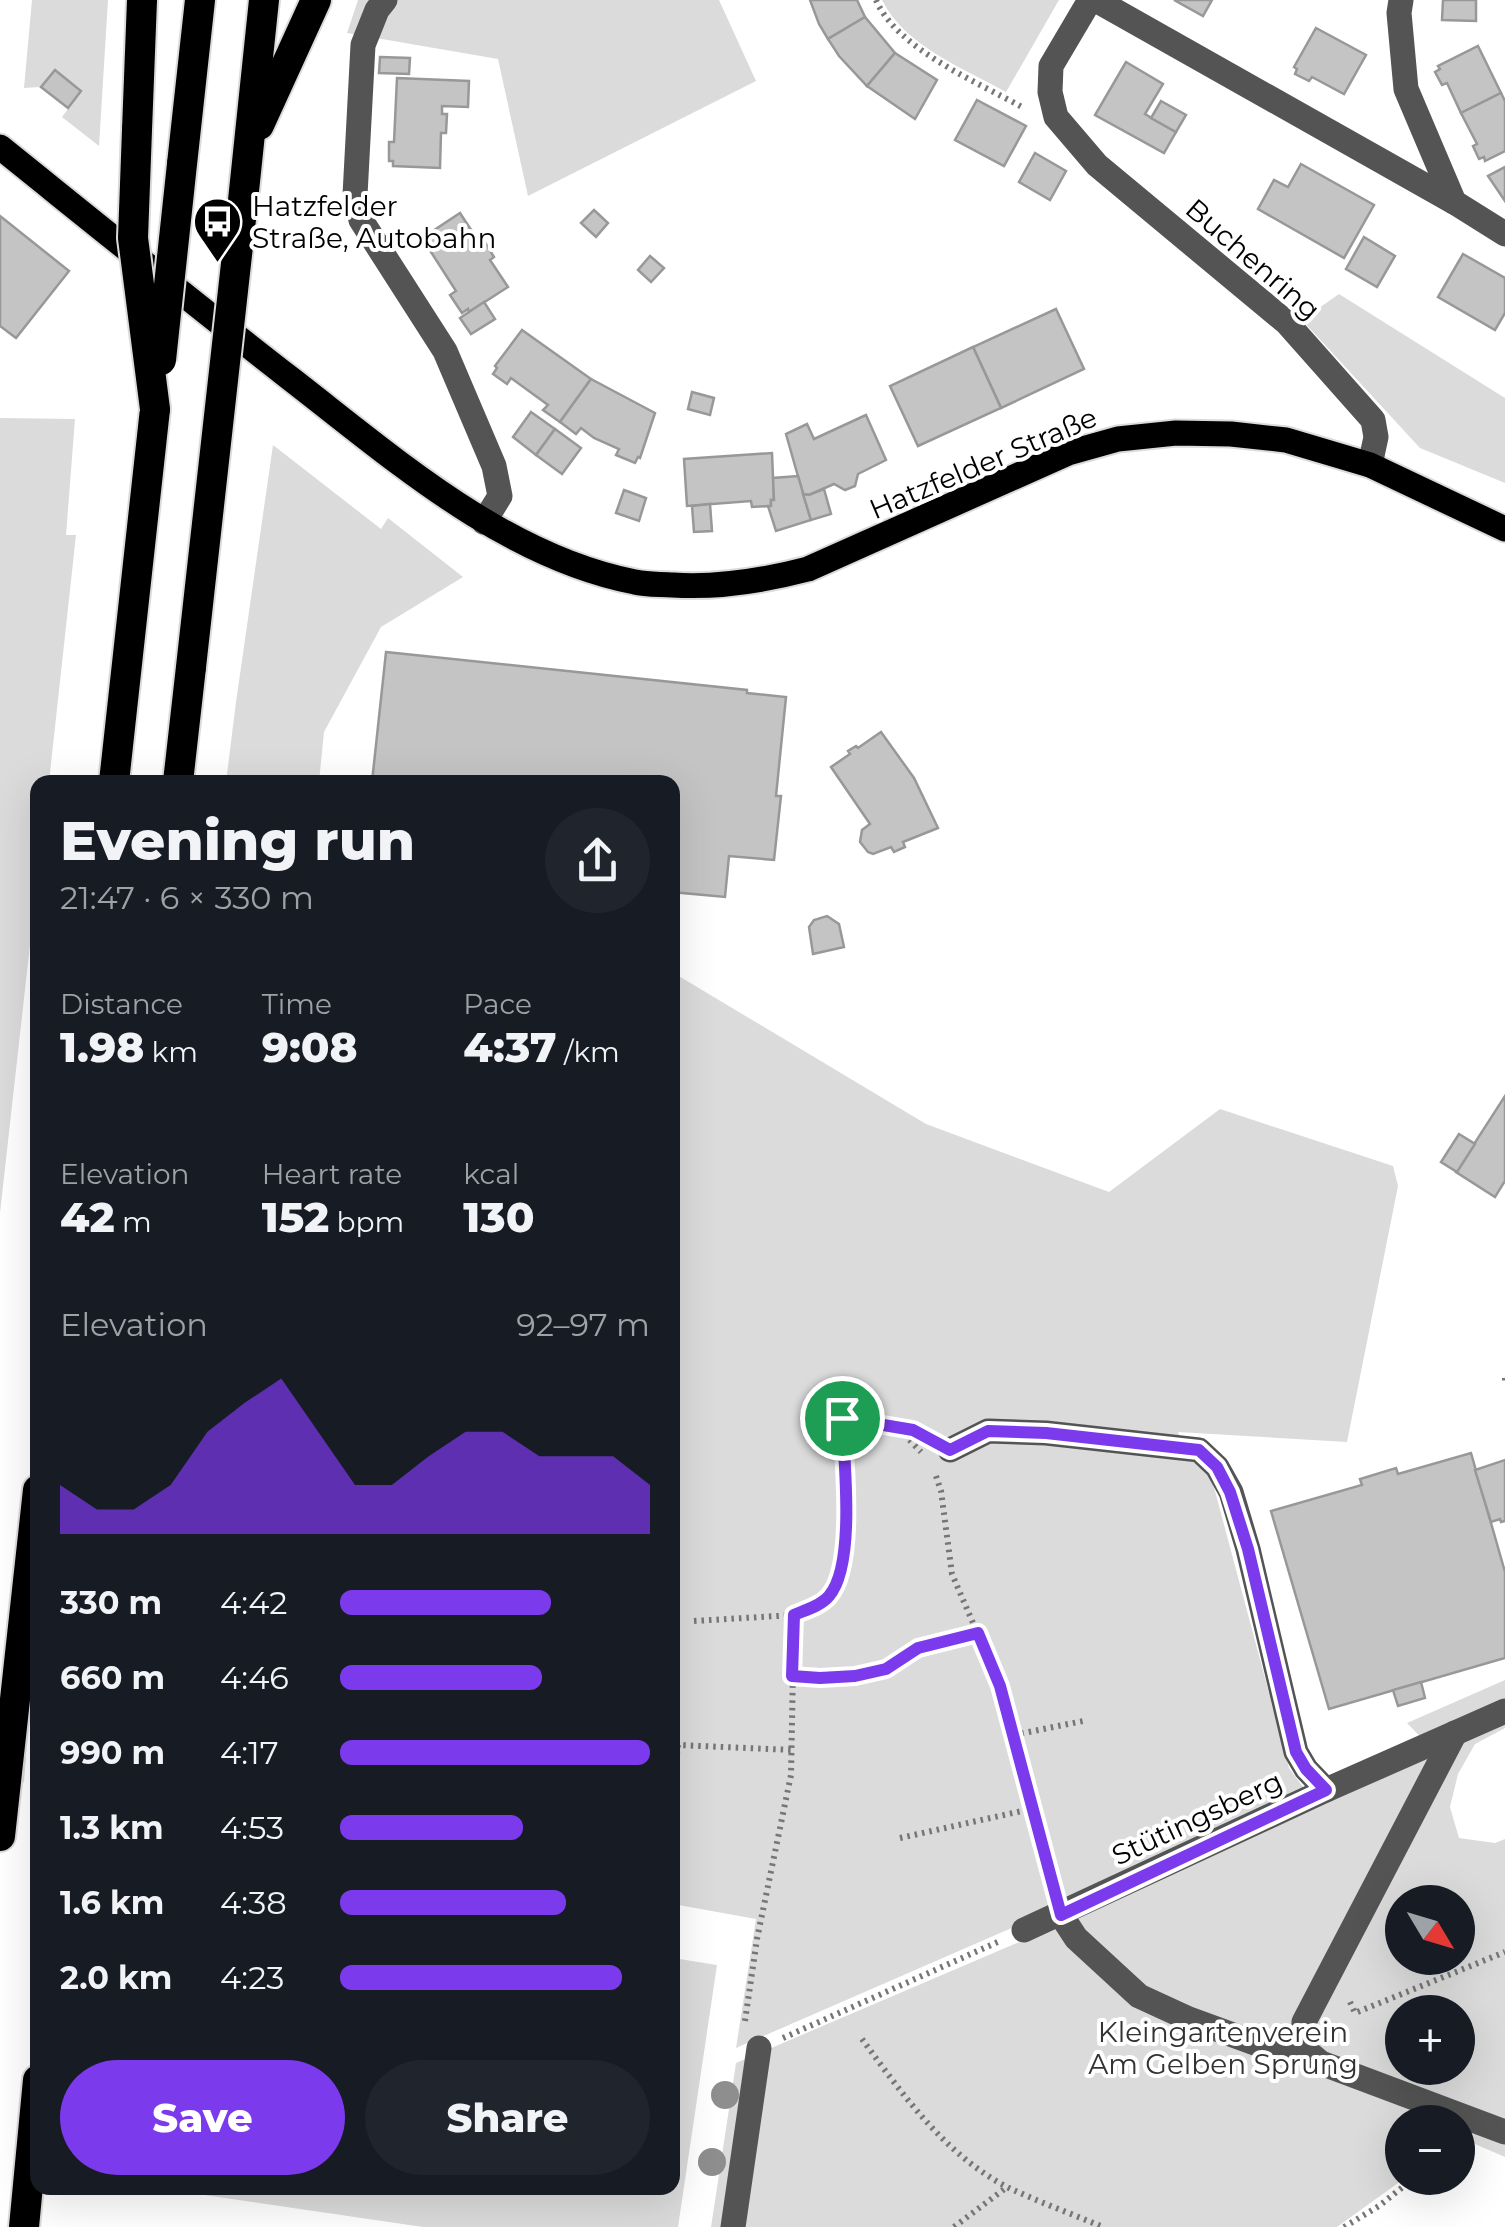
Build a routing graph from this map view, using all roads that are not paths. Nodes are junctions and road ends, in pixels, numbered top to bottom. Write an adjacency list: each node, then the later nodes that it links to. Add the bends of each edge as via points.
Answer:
1 (142, 0): 12 (highway, bridge, via 133,238)
2 (200, 0): 12 (highway, bridge)
3 (264, 0): 9 (highway)
4 (316, 0): 9 (highway)
5 (385, 0): 14 (street, via 363,45 354,195 361,220 445,350 494,466 500,496)
6 (1093, 0): 10 (street); 13 (street, Buchenring, via 1052,66 1056,117 1097,166 1287,323 1373,420)
7 (1400, 0): 10 (street, via 1406,89)
8 (0, 147): 14 (main road, Hatzfelder Straße)
9 (248, 150): 17 (highway, bridge)
10 (1454, 202): 11 (street)
11 (1505, 234)
12 (155, 409): 16 (highway)
13 (1370, 465): 14 (main road, Hatzfelder Straße, via 1250,436 1118,439 1068,453 808,569 706,587 637,583 575,566); 15 (main road, Hatzfelder Straße)
14 (484, 522)
15 (1505, 529)
16 (115, 775)
17 (179, 775)
18 (950, 1450): 22 (street, via 988,1431 1206,1454 1230,1492 1248,1549 1296,1752)
19 (30, 1563): 23 (highway)
20 (1505, 1711): 21 (street, Stütingsberg)
21 (1455, 1732): 22 (street, Stütingsberg); 27 (street, via 1304,2022)
22 (1326, 1790): 24 (street, Stütingsberg)
23 (0, 1836)
24 (1061, 1915): 25 (street, Stütingsberg); 27 (street, via 1076,1938 1139,1996 1274,2050)
25 (1024, 1930)
26 (760, 2048): 31 (street)
27 (1303, 2048): 28 (street, via 1321,2063)
28 (1505, 2132)
29 (30, 2166): 30 (highway)
30 (25, 2219)
31 (733, 2227)

